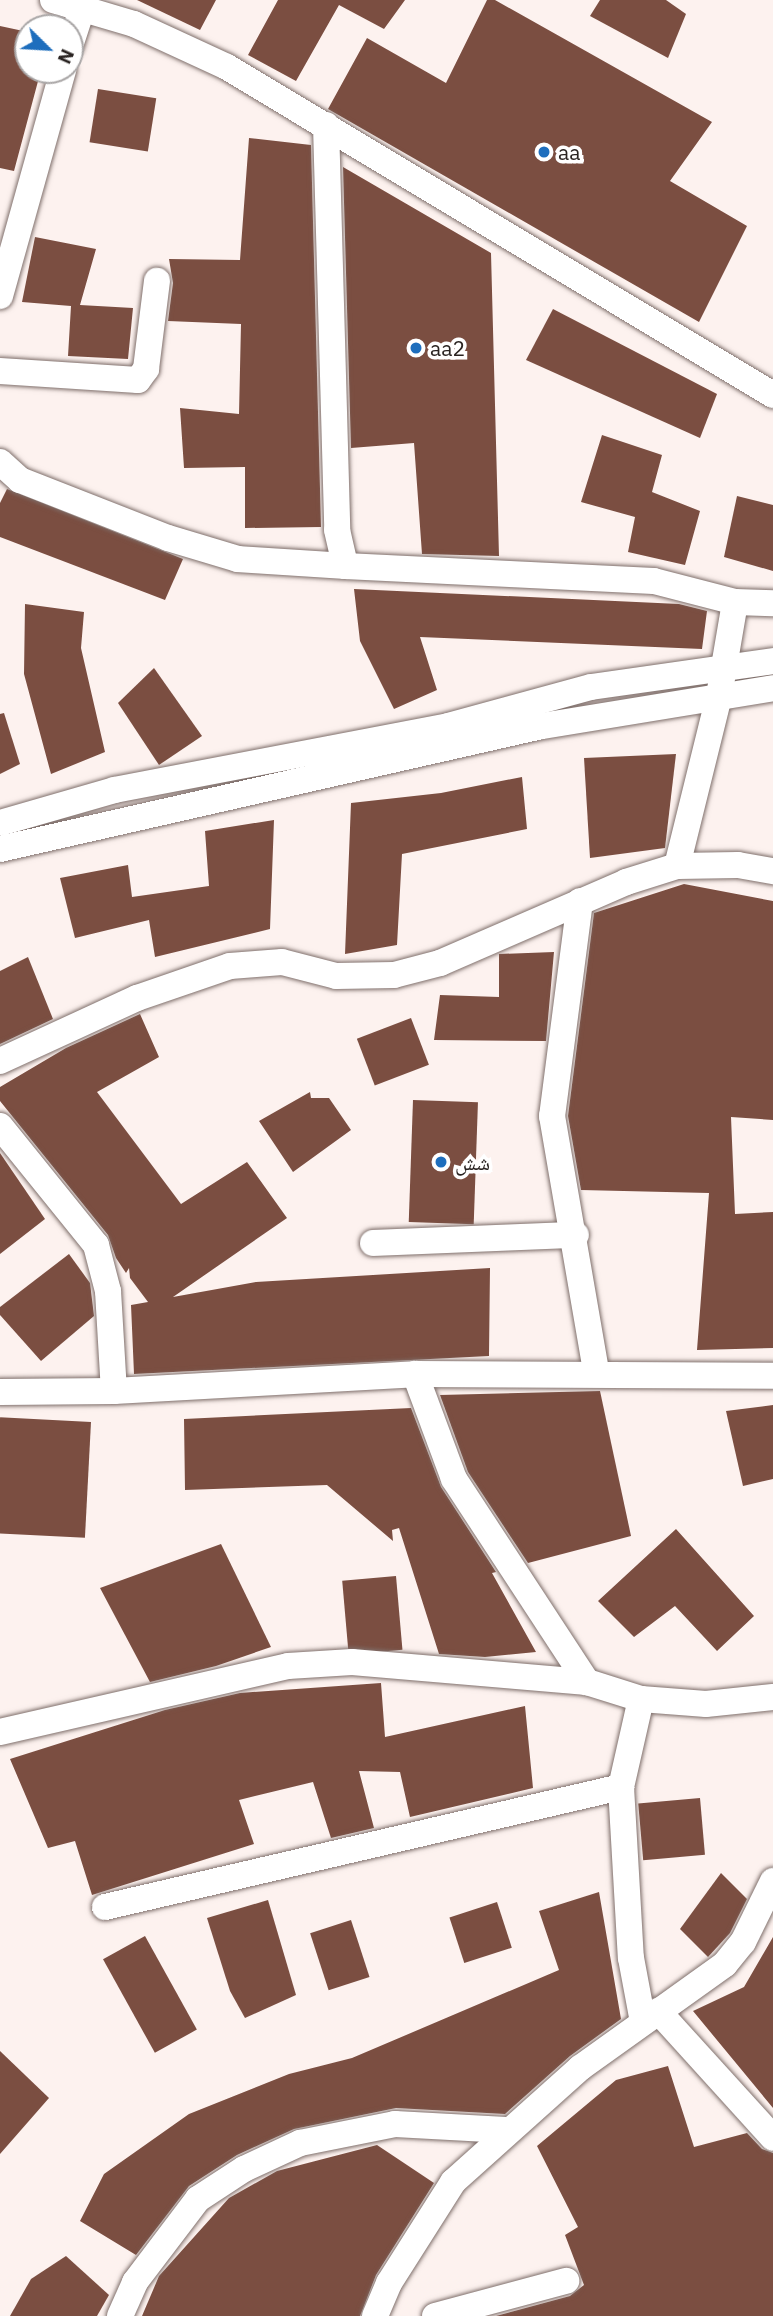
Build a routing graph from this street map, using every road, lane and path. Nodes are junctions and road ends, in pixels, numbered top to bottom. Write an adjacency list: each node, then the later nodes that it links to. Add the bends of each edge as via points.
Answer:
1 (53, 0): 2 (street)
2 (82, 8): 3 (street); 5 (street, via 170,39)
3 (80, 14)
4 (59, 84): 7 (street)
5 (326, 125): 9 (street); 11 (street, via 337,530)
6 (157, 281): 8 (street, via 146,369 138,380)
7 (0, 296)
8 (0, 371)
9 (773, 395)
10 (0, 462): 11 (street, via 20,480 168,538 238,559)
11 (345, 566): 12 (street, via 654,581)
12 (735, 602): 13 (street); 15 (street)
13 (773, 604)
14 (773, 661): 15 (street)
15 (724, 666): 17 (street); 18 (street, via 591,687 448,726 127,787)
16 (773, 688): 17 (street)
17 (719, 696): 19 (street, via 542,726); 20 (street)
18 (0, 823)
19 (0, 849)
20 (677, 866): 21 (street, via 738,865); 22 (street)
21 (773, 871)
22 (580, 901): 23 (street, via 440,962 394,975 336,976 282,962 230,966 137,998); 25 (street, via 552,1095 555,1142)
23 (0, 1062)
24 (0, 1126): 30 (street, via 96,1245 108,1291)
25 (576, 1235): 26 (street); 27 (street)
26 (373, 1243)
27 (596, 1372): 28 (street); 29 (street)
28 (415, 1374): 30 (street); 32 (street, via 454,1479)
29 (773, 1376)
30 (114, 1391): 31 (street)
31 (0, 1392)
32 (587, 1682): 34 (street); 35 (street, via 352,1662 288,1666)
33 (773, 1697): 34 (street, via 706,1704)
34 (641, 1699): 36 (street)
35 (0, 1732)
36 (621, 1787): 38 (street); 39 (street, via 631,1958)
37 (773, 1881): 39 (street, via 743,1942 725,1964)
38 (105, 1907)
39 (651, 2017): 40 (street); 41 (street)
40 (506, 2130): 43 (street, via 395,2124 300,2143 244,2169 198,2199 135,2282); 44 (street, via 453,2182 389,2283)
41 (773, 2138)
42 (566, 2281): 45 (street)
43 (120, 2316)
44 (375, 2316)
45 (435, 2316)

